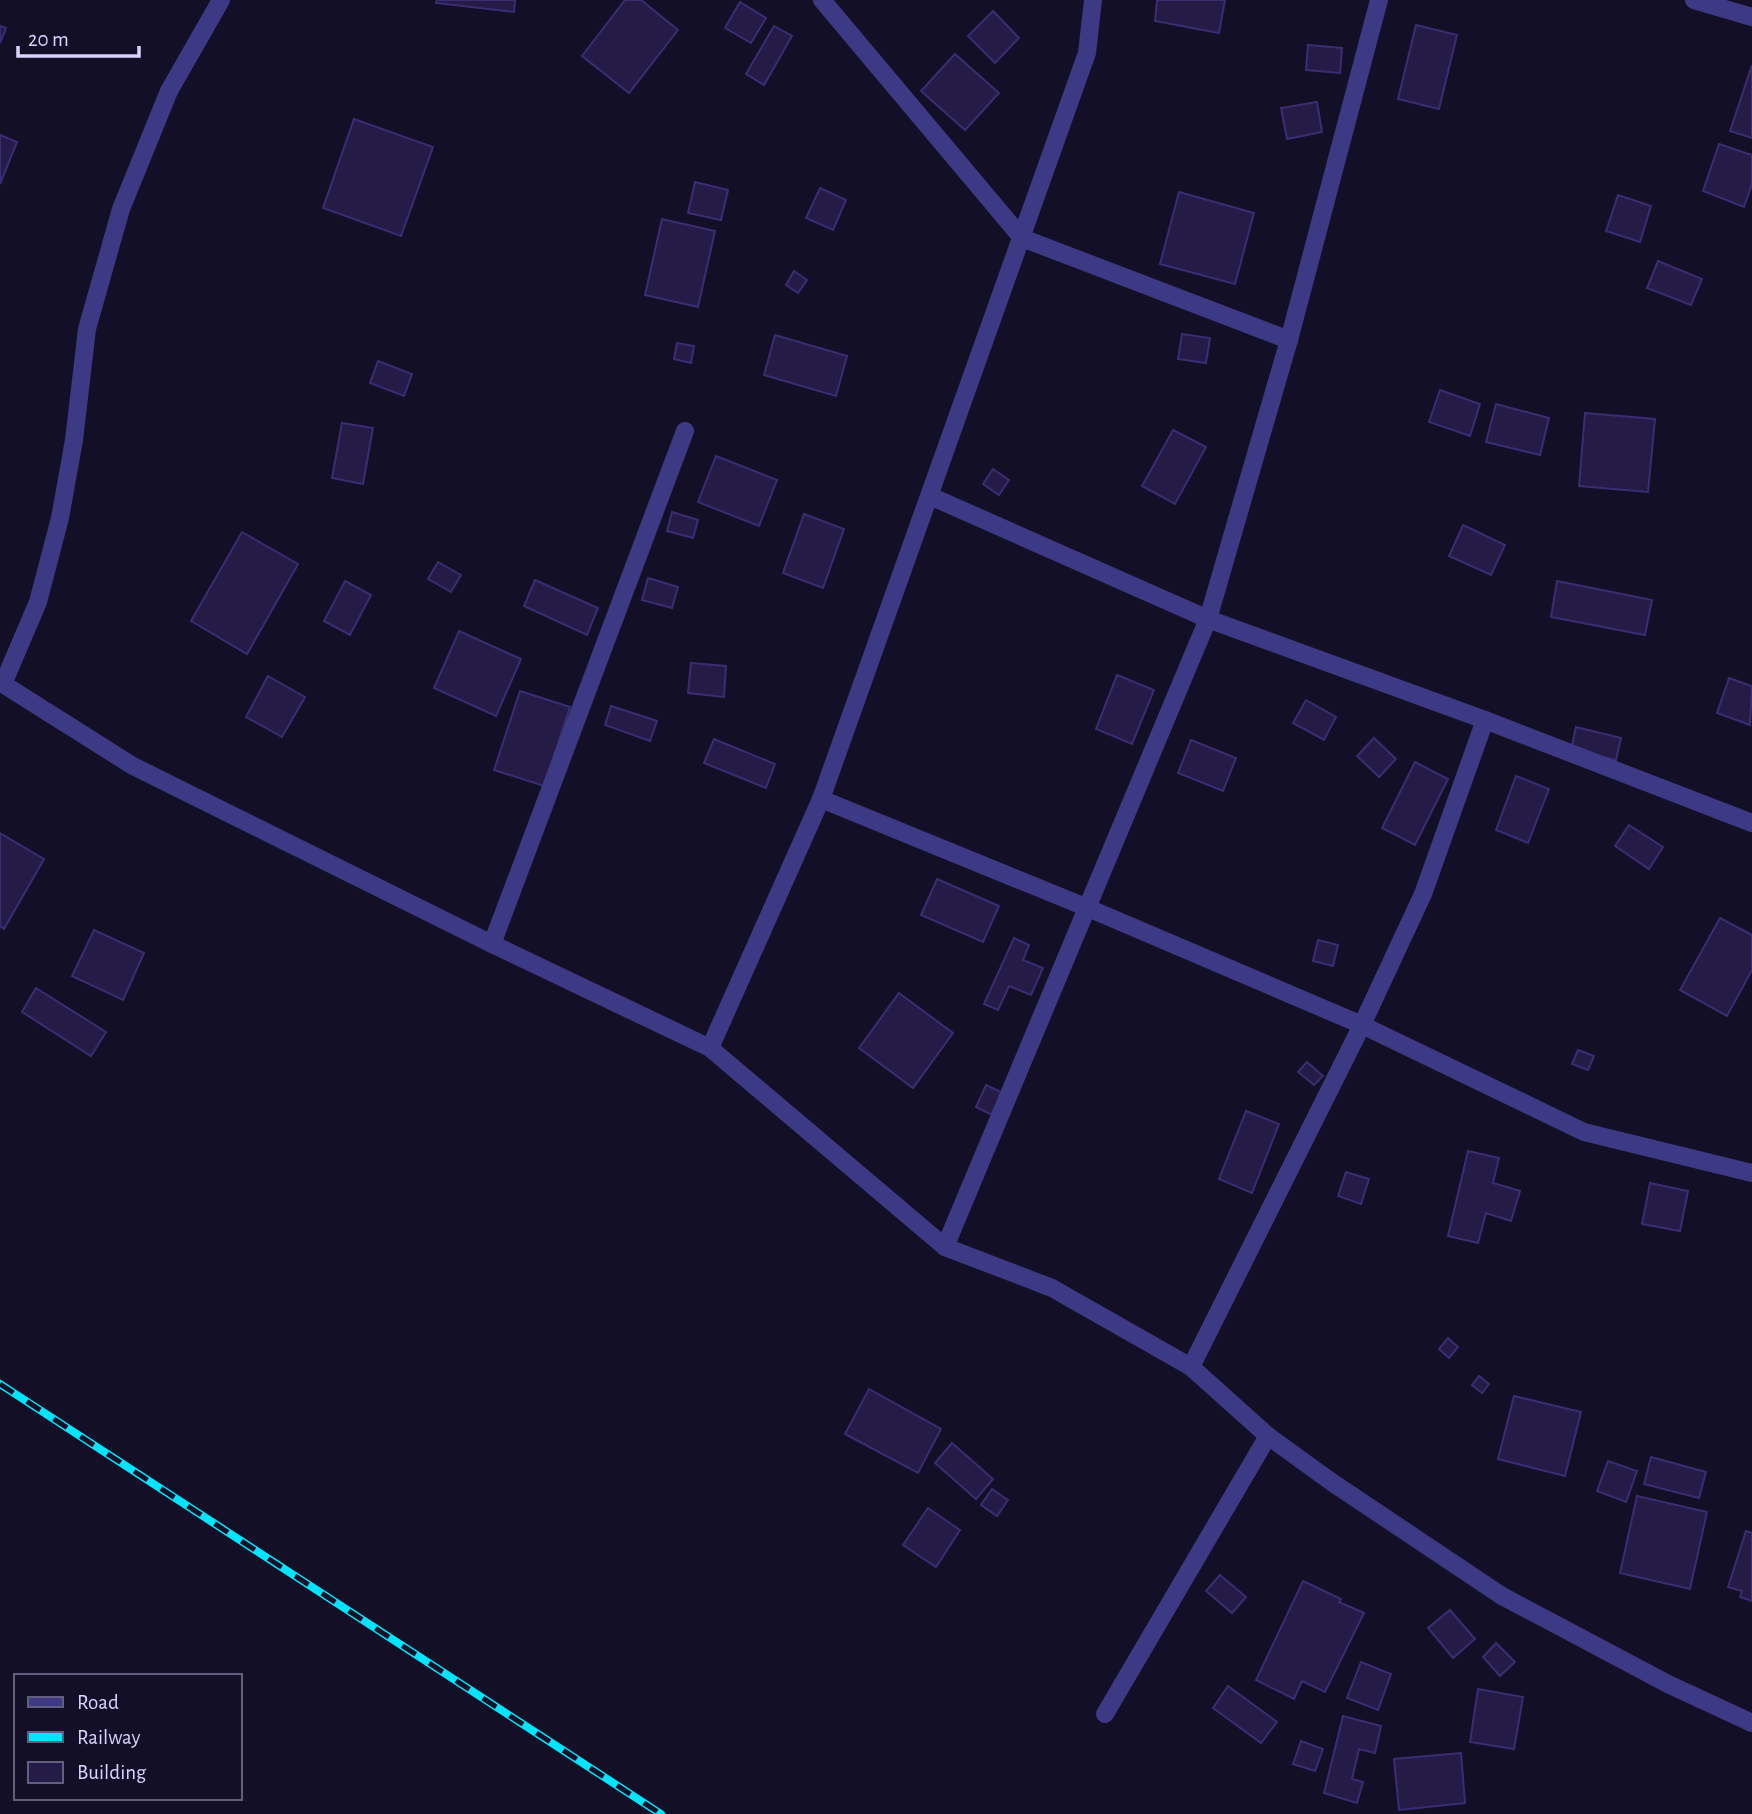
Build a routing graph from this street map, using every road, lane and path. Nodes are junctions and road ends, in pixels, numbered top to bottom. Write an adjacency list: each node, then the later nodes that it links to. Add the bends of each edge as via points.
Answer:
1 (221, 0): 12 (street, via 169,91 121,209 87,329 60,517 38,602)
2 (822, 0): 7 (street)
3 (1093, 0): 7 (street, via 1087,53)
4 (1379, 0): 8 (street)
5 (1694, 0): 6 (street)
6 (1752, 17)
7 (1022, 238): 8 (street); 10 (street)
8 (1289, 340): 11 (street)
9 (685, 431): 17 (street)
10 (930, 496): 11 (street); 14 (street)
11 (1209, 619): 13 (street); 16 (street)
12 (2, 683): 17 (street, via 133,766)
13 (1485, 720): 15 (street); 18 (street, via 1423,894)
14 (821, 800): 16 (street); 19 (street)
15 (1752, 823)
16 (1088, 908): 18 (street); 21 (street)
17 (492, 944): 19 (street)
18 (1362, 1025): 20 (street, via 1584,1132); 22 (street)
19 (710, 1048): 21 (street)
20 (1752, 1173)
21 (945, 1247): 22 (street, via 1052,1288)
22 (1191, 1367): 23 (street)
23 (1268, 1436): 24 (street); 25 (street, via 1502,1596)
24 (1105, 1714)
25 (1752, 1723)

